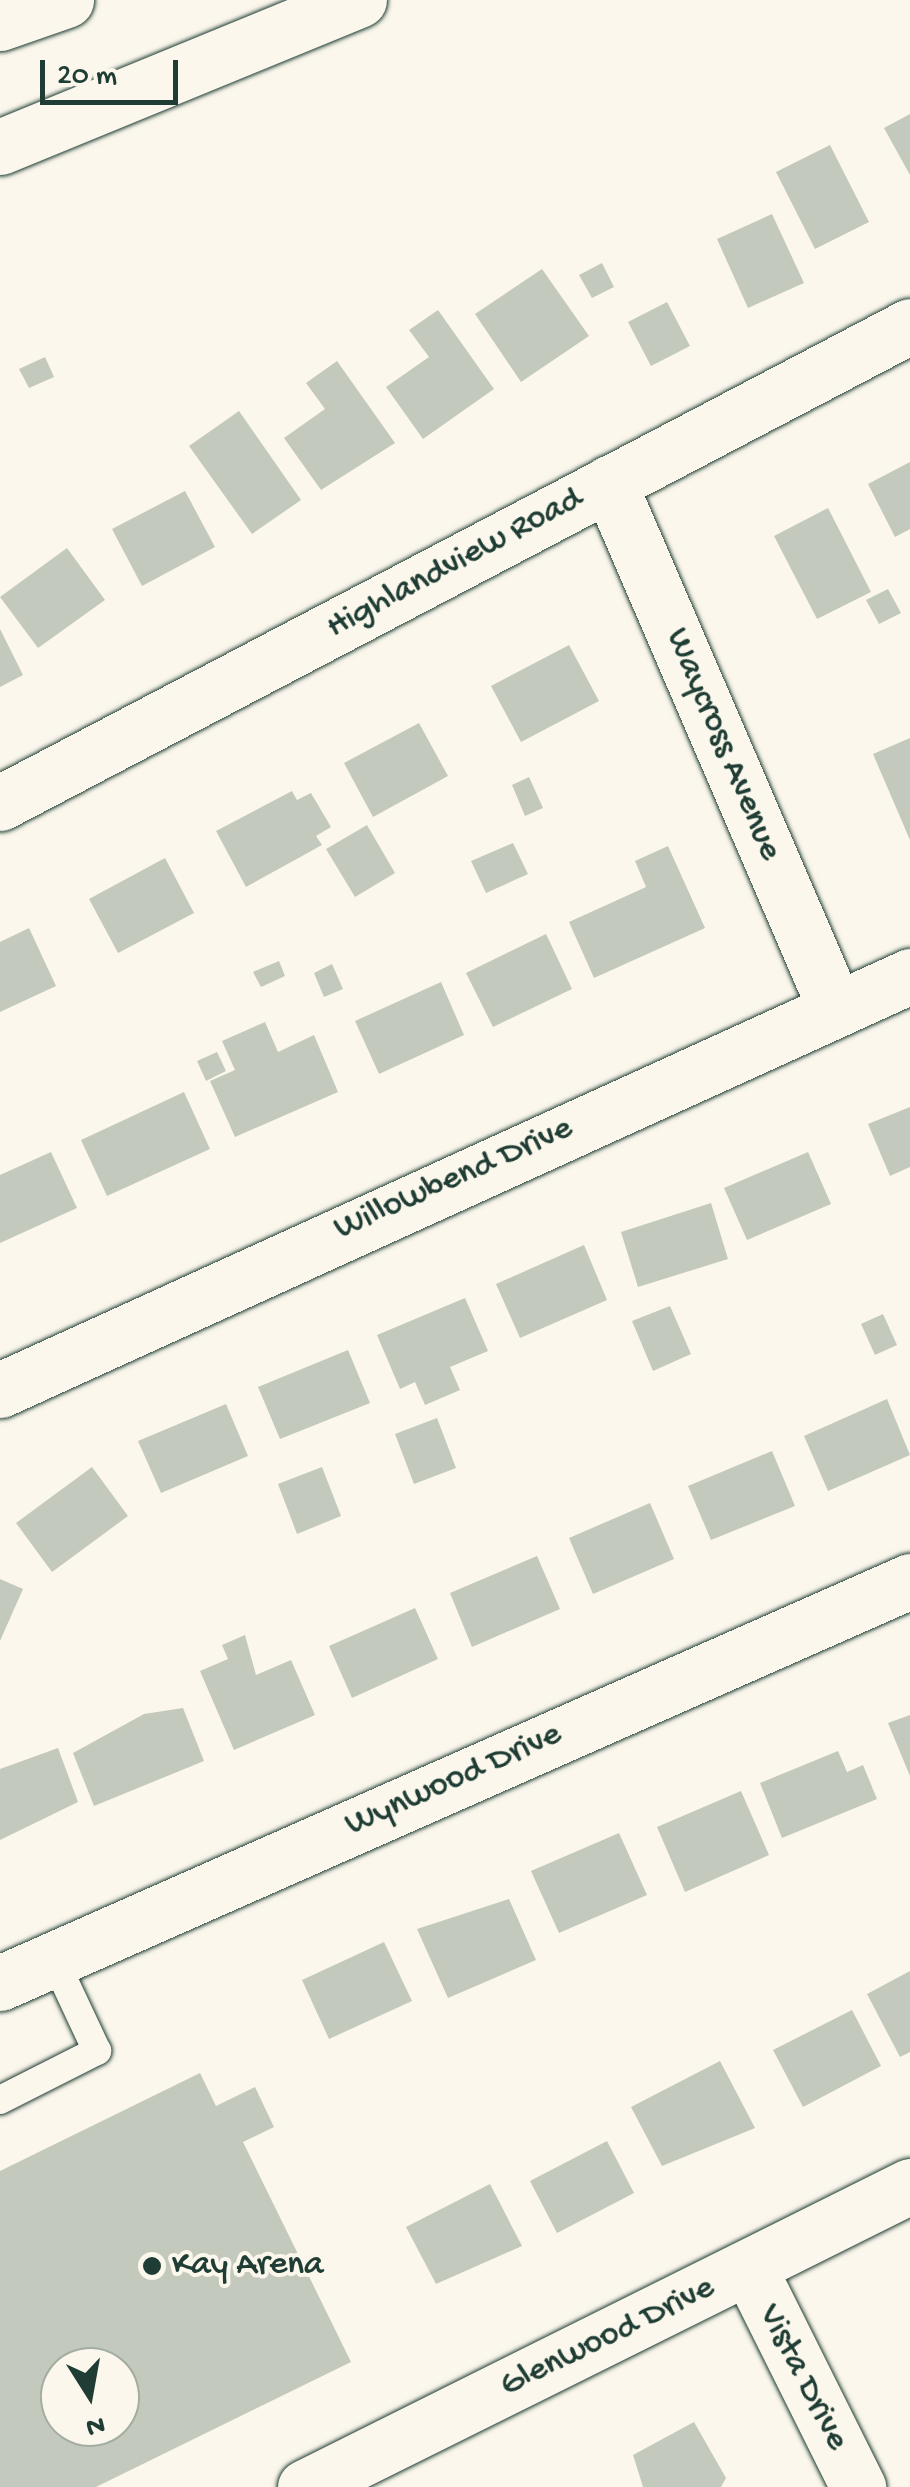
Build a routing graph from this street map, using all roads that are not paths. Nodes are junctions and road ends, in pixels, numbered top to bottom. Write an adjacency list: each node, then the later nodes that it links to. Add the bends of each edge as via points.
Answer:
1 (66, 0): 3 (main road)
2 (360, 0): 4 (main road)
3 (0, 23)
4 (0, 146)
5 (910, 326): 6 (main road, Highlandview Road)
6 (608, 483): 7 (main road, Highlandview Road); 9 (main road, Waycross Avenue)
7 (0, 803)
8 (910, 976): 9 (main road, Willowbend Drive)
9 (836, 1008): 10 (main road, Willowbend Drive)
10 (0, 1390)
11 (910, 1581): 12 (main road, Wynwood Drive)
12 (53, 1956): 13 (main road, Wynwood Drive); 14 (lane, via 96,2051)
13 (0, 1983)
14 (0, 2100)
15 (910, 2186): 16 (main road, Glenwood Drive)
16 (749, 2268): 17 (main road, Glenwood Drive); 18 (main road, Vista Drive)
17 (305, 2487)
18 (858, 2487)

